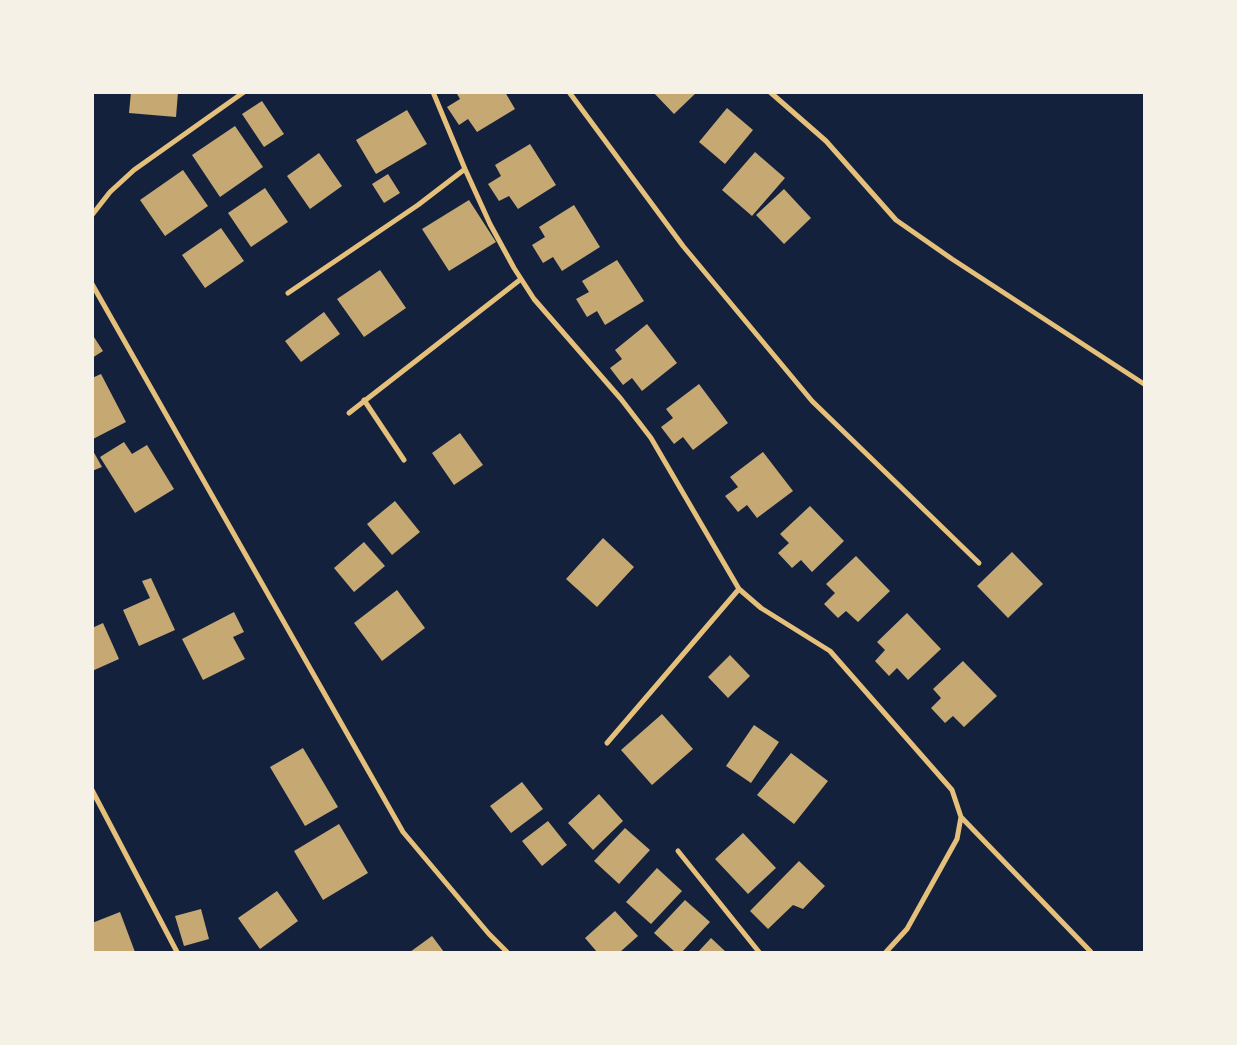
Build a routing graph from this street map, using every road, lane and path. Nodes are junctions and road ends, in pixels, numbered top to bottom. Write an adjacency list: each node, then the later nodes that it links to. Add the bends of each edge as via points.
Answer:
1 (244, 92): 6 (street, via 134,170 110,192)
2 (433, 92): 5 (street)
3 (569, 92): 14 (street, via 683,246 812,401)
4 (770, 92): 10 (street, via 826,141 896,220)
5 (465, 169): 7 (street, via 490,224); 9 (street, via 418,205)
6 (92, 215)
7 (521, 279): 11 (street); 15 (street, via 534,299 651,438)
8 (92, 284): 21 (street, via 403,832)
9 (288, 293)
10 (1144, 384)
11 (364, 400): 12 (street); 13 (street)
12 (349, 413)
13 (404, 460)
14 (979, 562)
15 (739, 589): 16 (street); 18 (street, via 762,608 830,651 952,790)
16 (606, 742)
17 (92, 790): 20 (street)
18 (962, 817): 23 (street, via 957,839 907,929); 24 (street)
19 (678, 851): 22 (street)
20 (177, 952)
21 (507, 952)
22 (758, 952)
23 (886, 952)
24 (1091, 952)

